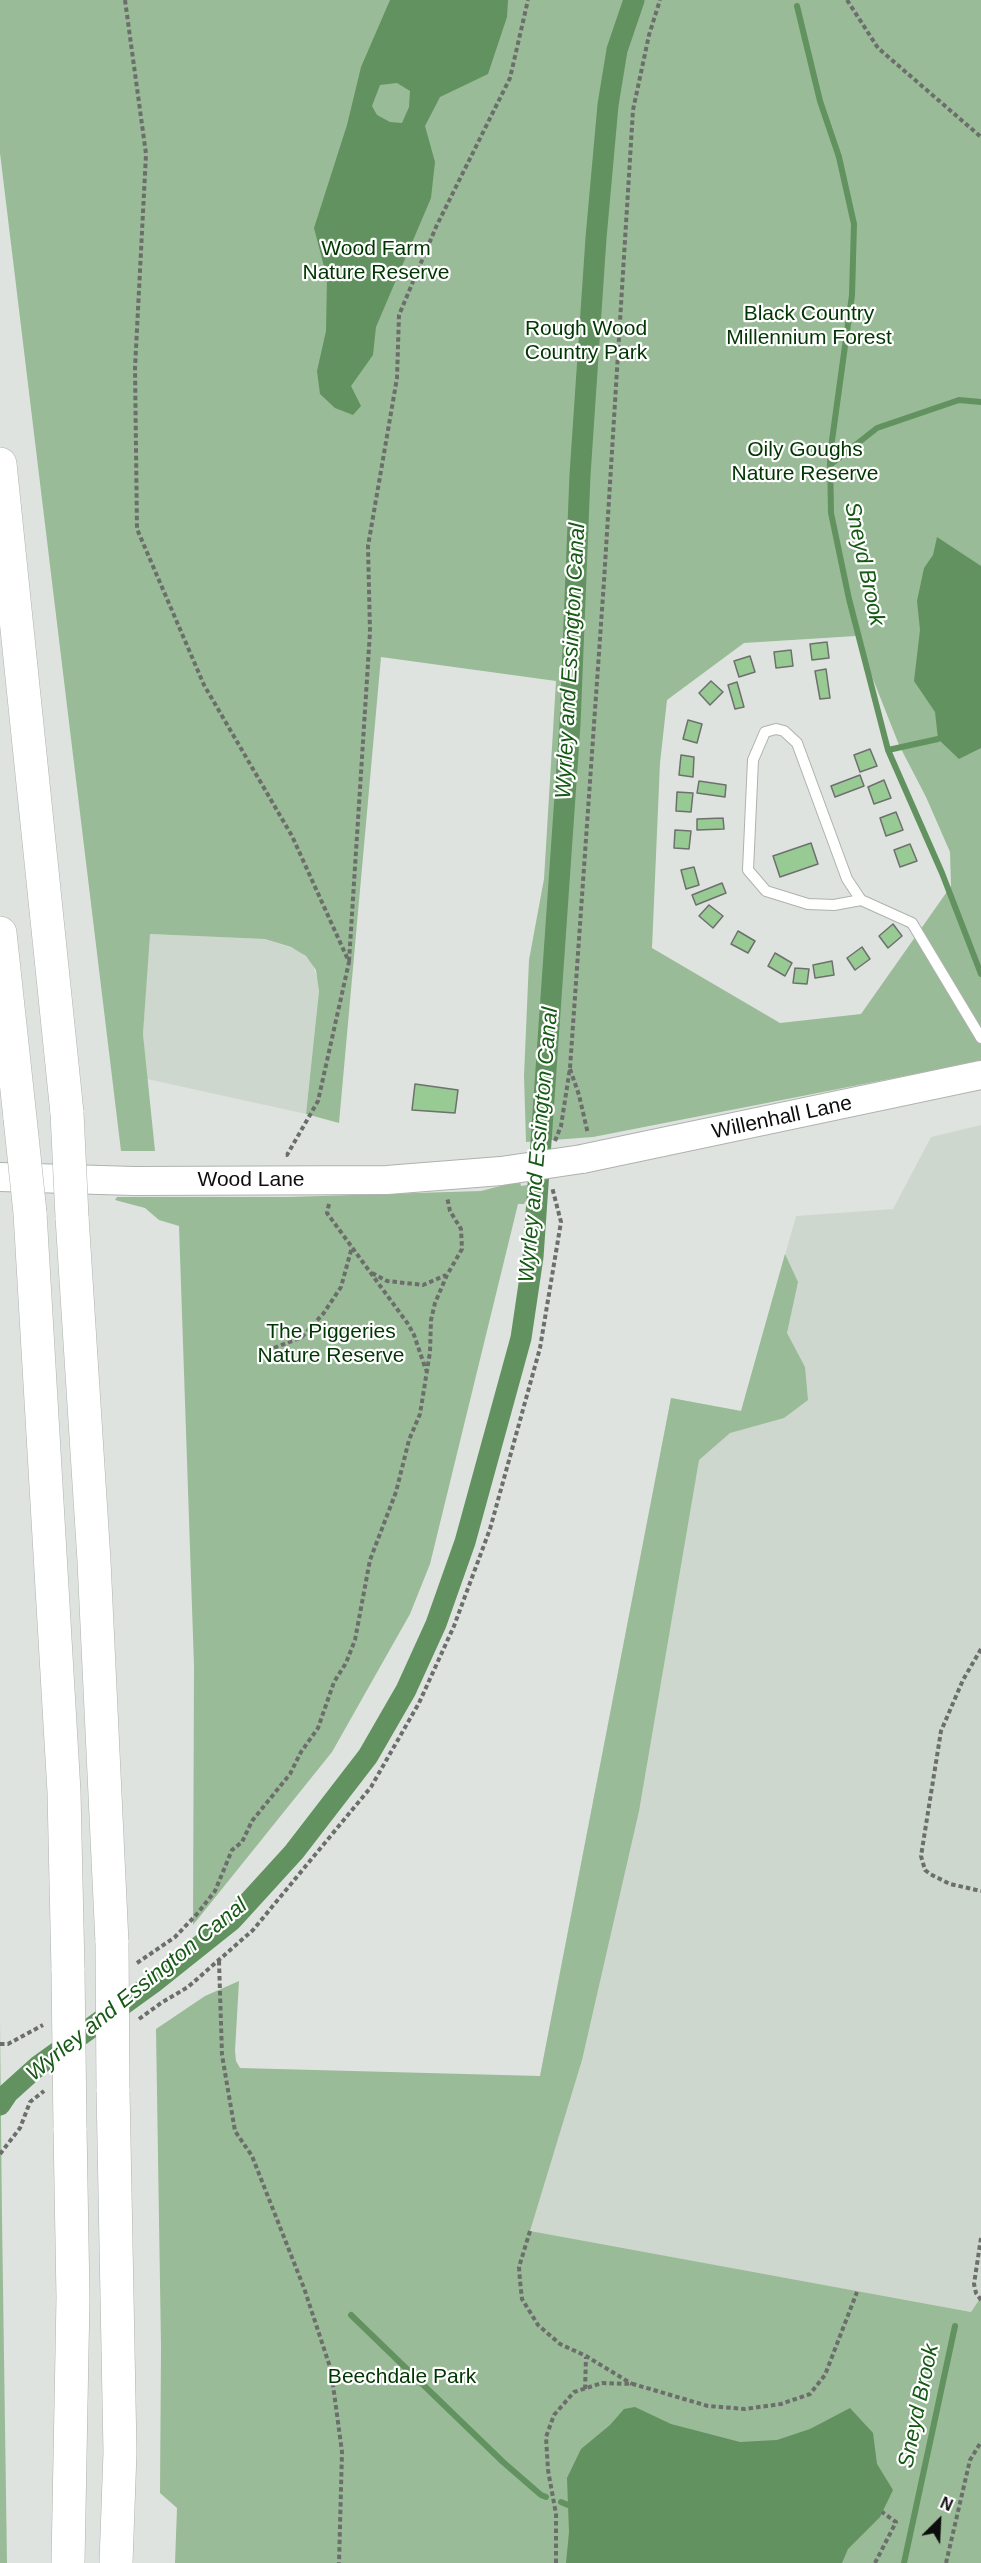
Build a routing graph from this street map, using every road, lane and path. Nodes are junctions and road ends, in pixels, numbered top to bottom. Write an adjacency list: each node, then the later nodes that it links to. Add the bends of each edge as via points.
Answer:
1 (125, 0): 9 (path, via 146,154 135,368 137,529 204,685 292,836)
2 (528, 0): 9 (path, via 510,78 436,227 399,315 397,378 368,546 370,632)
3 (660, 0): 11 (path, via 633,110)
4 (847, 0): 5 (path, via 878,48)
5 (981, 137)
6 (0, 464): 28 (highway, bridge, via 67,1113)
7 (861, 900): 7 (lane, via 847,879 797,743 784,730 765,732 753,760 748,870 766,891 807,903 834,905); 10 (lane, via 912,923)
8 (0, 933): 44 (highway, bridge, via 30,1213 64,1792 73,2298)
9 (349, 962): 14 (path, via 318,1101 287,1155)
10 (981, 1038)
11 (570, 1068): 13 (path, via 561,1126); 15 (path, via 588,1135)
12 (981, 1075): 15 (street, Willenhall Lane)
13 (554, 1143)
14 (276, 1155)
15 (586, 1160): 16 (street, Willenhall Lane, bridge)
16 (501, 1171): 17 (street, Wood Lane)
17 (447, 1175): 19 (street, Wood Lane); 23 (path, via 448,1205 463,1242)
18 (0, 1177): 19 (street, Wood Lane)
19 (333, 1180): 21 (path, via 327,1213)
20 (552, 1184): 29 (path, via 561,1222 540,1348 490,1529 454,1626 419,1704 371,1787 253,1930)
21 (352, 1246): 22 (path); 24 (path, via 341,1287 323,1314 302,1337)
22 (371, 1272): 23 (path, via 405,1285 423,1285); 25 (path, via 414,1335)
23 (447, 1275): 25 (path, via 431,1320)
24 (274, 1348)
25 (426, 1371): 28 (path, via 420,1414 370,1560 355,1640 334,1682 318,1728 290,1774 252,1821 242,1842 232,1850 220,1881 197,1914 175,1937)
26 (981, 1649): 27 (path, via 941,1731 921,1856 930,1874 950,1884)
27 (981, 1891)
28 (120, 1956): 45 (highway, bridge, via 113,2089 120,2452)
29 (219, 1960): 30 (path, via 188,1987); 46 (path, via 222,2055 235,2131 252,2156 304,2288 331,2370 342,2452)
30 (161, 2003)
31 (48, 2022): 32 (path, via 8,2044)
32 (0, 2044)
33 (30, 2102): 34 (path, via 20,2128)
34 (0, 2154)
35 (530, 2231): 39 (path, via 519,2267 522,2299 538,2325 560,2344)
36 (981, 2238): 38 (path, via 974,2284)
37 (857, 2292): 40 (path, via 825,2376 810,2394 781,2404 745,2409 708,2406)
38 (981, 2300)
39 (586, 2356): 40 (path); 41 (path)
40 (633, 2384): 41 (path, via 602,2383)
41 (585, 2389): 47 (path, via 574,2392 554,2415 546,2437 556,2514)
42 (981, 2442): 49 (path, via 970,2460)
43 (882, 2512): 48 (path, via 896,2522)
44 (68, 2563)
45 (116, 2563)
46 (339, 2563)
47 (556, 2563)
48 (875, 2563)
49 (946, 2563)

